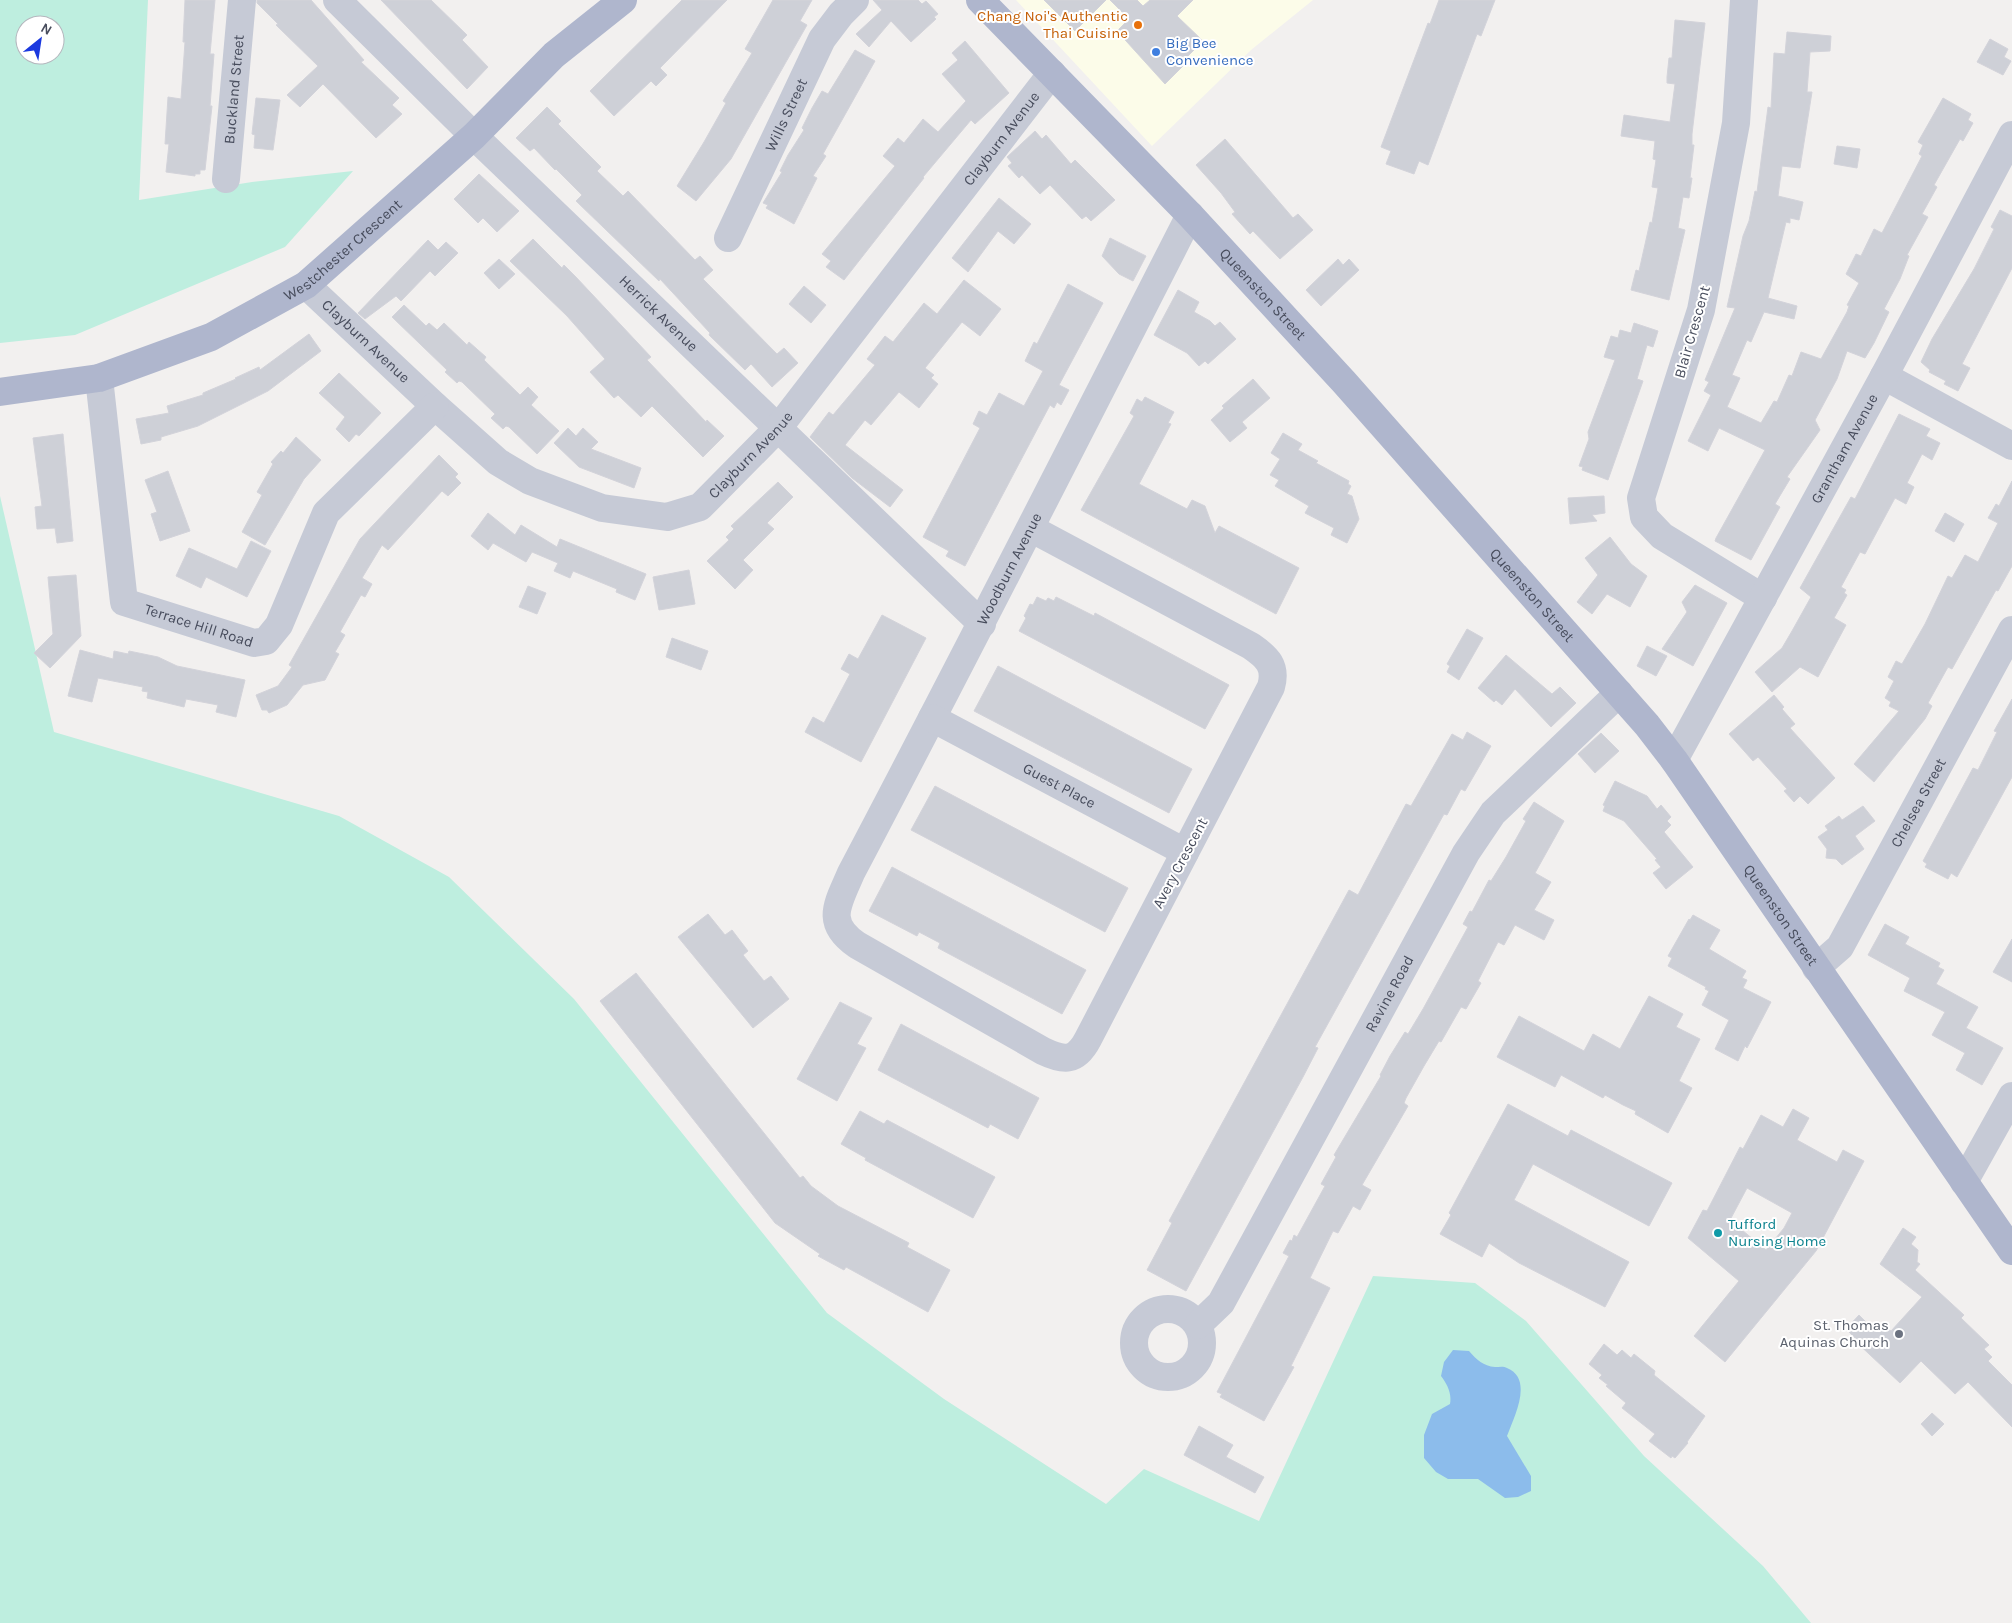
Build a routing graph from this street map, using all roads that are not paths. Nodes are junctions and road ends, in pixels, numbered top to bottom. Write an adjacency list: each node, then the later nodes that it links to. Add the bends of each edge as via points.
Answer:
1 (242, 0): 10 (street, Buckland Street)
2 (337, 0): 9 (street, Herrick Avenue)
3 (623, 0): 9 (main road, Westchester Crescent, via 554,55)
4 (855, 0): 12 (street, Wills Street, via 822,39)
5 (980, 0): 7 (main road, Queenston Street)
6 (1744, 0): 21 (street, Blair Crescent, via 1736,123 1701,310 1641,498 1644,517 1662,536)
7 (1052, 73): 11 (main road, Queenston Street); 18 (street, Clayburn Avenue)
8 (2012, 135): 14 (street, Grantham Avenue)
9 (474, 136): 13 (main road, Westchester Crescent); 18 (street, Herrick Avenue)
10 (226, 179)
11 (1190, 215): 20 (street, Woodburn Avenue); 24 (main road, Queenston Street)
12 (728, 238)
13 (306, 285): 15 (main road, Westchester Crescent, via 210,337); 17 (street, Clayburn Avenue)
14 (1884, 376): 19 (street); 21 (street, Grantham Avenue)
15 (99, 378): 16 (main road, Westchester Crescent); 17 (street, Terrace Hill Road, via 124,602 254,643 266,641 279,625 326,513)
16 (0, 392)
17 (435, 406): 18 (street, Clayburn Avenue, via 498,462 530,481 602,508 667,517 700,507)
18 (779, 427): 22 (street, Herrick Avenue)
19 (2012, 446)
20 (1030, 528): 22 (street, Woodburn Avenue); 27 (street, Avery Crescent, via 1251,646 1266,656 1270,663 1272,687)
21 (1763, 598): 26 (street, Grantham Avenue)
22 (982, 624): 25 (street, Woodburn Avenue)
23 (2012, 630): 29 (street, Chelsea Street, via 1840,947)
24 (1619, 693): 26 (main road, Queenston Street); 33 (street, Ravine Road, via 1493,813 1466,853 1221,1303)
25 (932, 718): 27 (street, Guest Place); 28 (street, Woodburn Avenue, via 851,873 836,909)
26 (1674, 760): 29 (main road, Queenston Street)
27 (1186, 852): 28 (street, Avery Crescent, via 1084,1047 1070,1058 1043,1051 865,950 848,939)
28 (836, 923)
29 (1816, 968): 31 (main road, Queenston Street)
30 (2012, 1096): 31 (street)
31 (1964, 1182): 32 (main road, Queenston Street)
32 (2012, 1251)
33 (1198, 1325)

